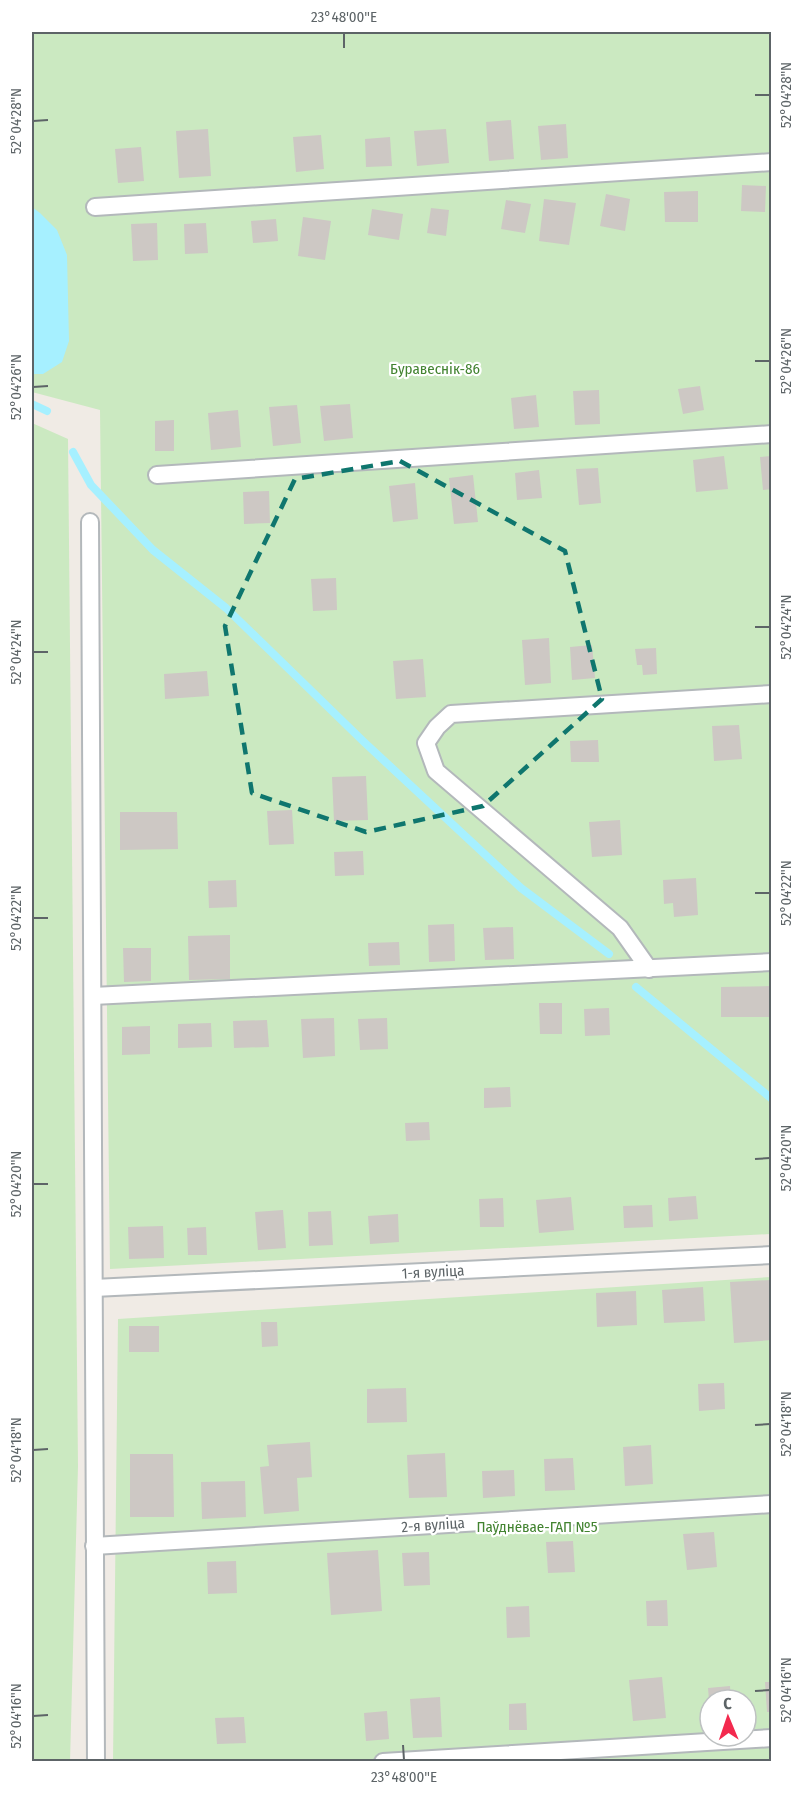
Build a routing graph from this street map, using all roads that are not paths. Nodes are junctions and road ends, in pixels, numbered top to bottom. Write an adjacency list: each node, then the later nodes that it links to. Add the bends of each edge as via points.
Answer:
1 (771, 162): 2 (lane)
2 (95, 207)
3 (771, 434): 4 (lane)
4 (157, 475)
5 (90, 522): 9 (lane)
6 (771, 694): 8 (lane, via 451,714 426,743 436,771 620,928)
7 (771, 962): 8 (lane)
8 (649, 969): 9 (lane)
9 (93, 996): 11 (lane)
10 (771, 1256): 11 (lane, 1-я вуліца)
11 (94, 1288): 13 (lane)
12 (771, 1504): 13 (lane, 2-я вуліца)
13 (94, 1546): 15 (lane)
14 (771, 1738): 16 (lane)
15 (96, 1761)
16 (383, 1761)

